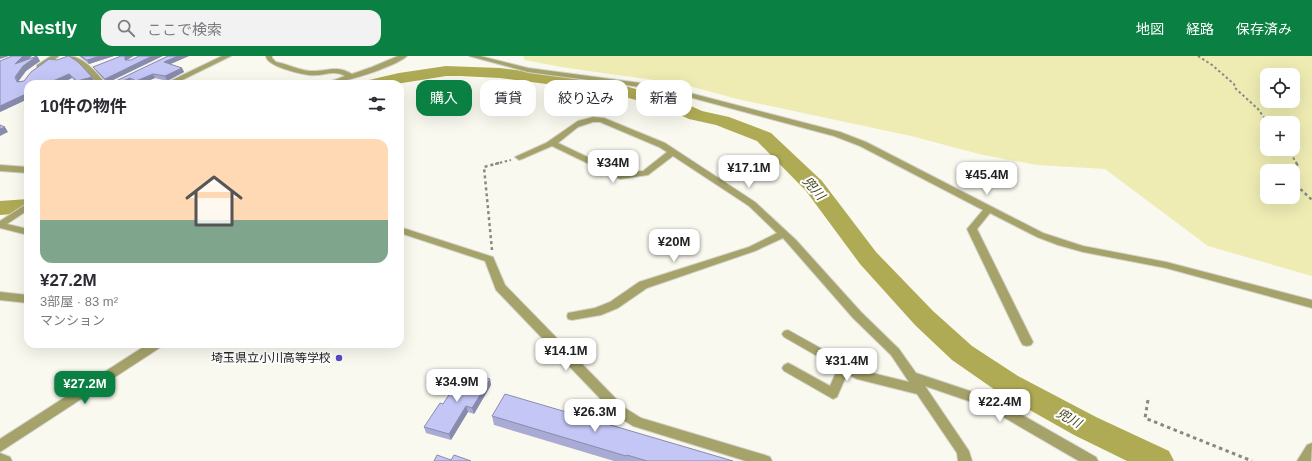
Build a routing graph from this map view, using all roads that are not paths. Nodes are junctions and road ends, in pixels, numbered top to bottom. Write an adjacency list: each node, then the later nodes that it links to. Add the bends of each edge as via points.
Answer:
1 (56, 56): 7 (street)
2 (71, 56): 9 (street, via 92,68)
3 (228, 56): 10 (street)
4 (270, 56): 8 (street, via 274,63 310,73 342,71)
5 (404, 56): 8 (street)
6 (472, 56): 18 (street, via 528,70 664,88 837,134 863,144)
7 (36, 69)
8 (352, 77): 11 (street)
9 (100, 80)
10 (177, 80)
11 (342, 80)
12 (552, 143): 13 (street, via 566,131 591,119 608,123); 13 (street, via 620,176 644,173); 14 (street)
13 (673, 152): 22 (street, via 752,204)
14 (519, 157)
15 (0, 168): 16 (street)
16 (24, 170)
17 (24, 208): 19 (street)
18 (989, 209): 25 (street, via 1061,243 1166,265); 28 (street, via 972,230)
19 (0, 225): 20 (street)
20 (24, 231)
21 (404, 231): 38 (street, via 489,260 500,287 621,412 637,422)
22 (784, 233): 26 (street, via 752,249 643,285 614,305 598,312); 32 (street, via 857,315 895,352)
23 (0, 296): 24 (street)
24 (24, 299)
25 (1312, 304)
26 (572, 316)
27 (788, 334): 30 (street)
28 (1027, 342)
29 (151, 348): 34 (street)
30 (844, 366): 31 (street, via 833,394); 33 (street, via 857,374)
31 (788, 368)
32 (913, 377): 33 (street); 40 (street, via 990,403)
33 (922, 390): 39 (street, via 963,450)
34 (0, 446)
35 (1312, 449): 41 (street)
36 (0, 458): 37 (street)
37 (5, 461)
38 (764, 461)
39 (966, 461)
40 (1091, 461)
41 (1304, 461)

